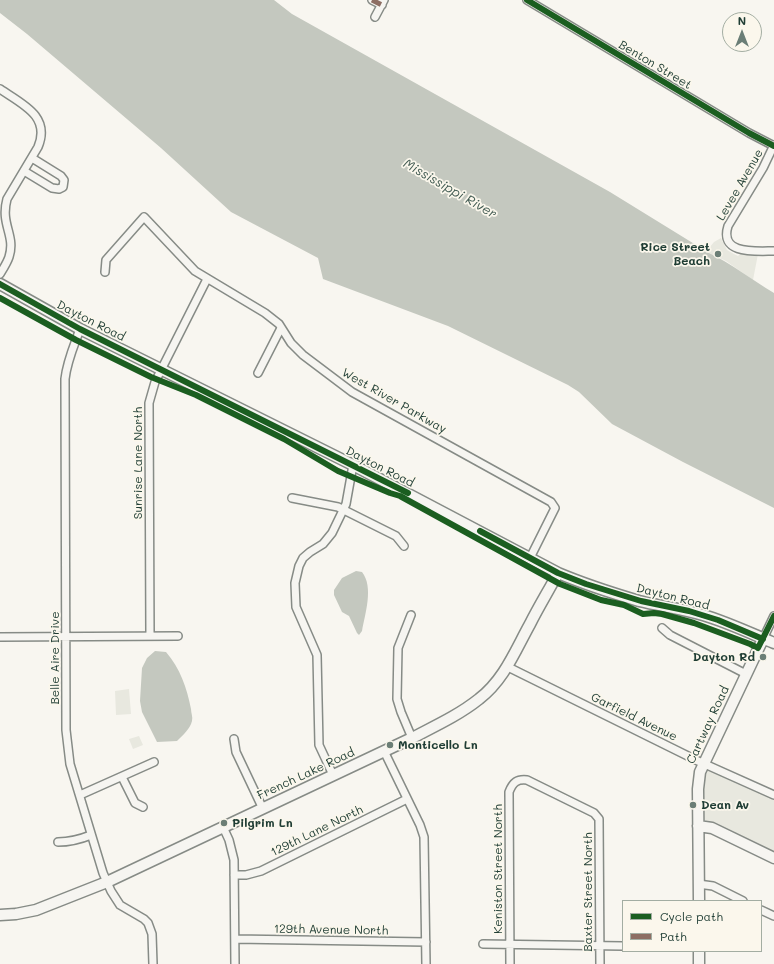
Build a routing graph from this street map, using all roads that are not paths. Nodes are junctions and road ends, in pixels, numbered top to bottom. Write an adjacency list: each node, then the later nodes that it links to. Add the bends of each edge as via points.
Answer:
1 (372, 0): 3 (street)
2 (526, 0): 6 (street, Benton Street, via 729,122)
3 (383, 2): 4 (street)
4 (375, 17)
5 (0, 89): 7 (street, via 36,116 40,123 42,140)
6 (774, 145): 9 (street, Levee Avenue, via 726,231 729,243 740,250)
7 (32, 158): 8 (street); 8 (street, via 61,176 64,180 63,187 52,188)
8 (24, 172): 11 (street, via 4,206 4,222 11,249)
9 (774, 251)
10 (105, 272): 12 (street, West River Parkway, via 106,260 144,217 187,264)
11 (0, 274)
12 (207, 279): 14 (street, West River Parkway, via 265,313); 16 (street, Sunrise Lane North)
13 (0, 284): 15 (street, Dayton Road)
14 (281, 328): 17 (street); 22 (street, West River Parkway, via 303,355 352,392 551,502 555,508)
15 (80, 329): 16 (street, Dayton Road); 27 (street, Belle Aire Drive, via 69,357 65,379)
16 (162, 370): 18 (street, Dayton Road); 28 (street, Sunrise Lane North, via 151,393 148,414)
17 (258, 373)
18 (354, 465): 20 (street); 22 (street, Dayton Road)
19 (292, 498): 20 (street)
20 (343, 510): 21 (street, via 396,536); 40 (street, via 328,539 303,558 298,566 295,583 296,606 317,655 319,745)
21 (404, 546)
22 (530, 558): 23 (street, Dayton Road)
23 (558, 573): 31 (street, Dayton Road, via 615,594 718,620); 33 (street, French Lake Road)
24 (411, 615): 35 (street, via 398,648 397,699)
25 (774, 616): 31 (street, Cartway Road)
26 (662, 628): 34 (street, via 670,635)
27 (66, 636): 28 (street); 30 (street); 43 (street, Belle Aire Drive, via 66,730 70,764)
28 (150, 636): 29 (street)
29 (178, 636)
30 (0, 637)
31 (763, 639): 32 (street, Dayton Road); 34 (street, Cartway Road)
32 (774, 644)
33 (508, 667): 35 (street, French Lake Road, via 480,699); 39 (street, Garfield Avenue)
34 (746, 674): 39 (street, Cartway Road)
35 (412, 738): 37 (street, French Lake Road)
36 (234, 739): 47 (street, via 236,752)
37 (384, 751): 40 (street, French Lake Road); 45 (street)
38 (154, 762): 41 (street)
39 (704, 762): 44 (street, Garfield Avenue); 48 (street, Cartway Road, via 698,780)
40 (333, 775): 47 (street, French Lake Road)
41 (122, 777): 43 (street); 46 (street, via 135,802)
42 (519, 779): 64 (street, Keniston Street North, via 513,783 509,792); 65 (street, Baxter Street North, via 527,780 594,813 599,819)
43 (80, 795): 50 (street, Belle Aire Drive)
44 (774, 795)
45 (407, 800): 53 (street, 129th Lane North, via 261,872); 62 (street, via 424,837)
46 (143, 807)
47 (263, 808): 49 (street, French Lake Road)
48 (698, 826): 52 (street, via 712,828); 55 (street, Cartway Road)
49 (223, 827): 53 (street, via 234,860); 54 (street, French Lake Road)
50 (91, 835): 51 (street); 54 (street, Belle Aire Drive)
51 (58, 842)
52 (774, 858)
53 (234, 875): 61 (street)
54 (107, 882): 59 (street, French Lake Road, via 36,910); 68 (street, Belle Aire Drive, via 120,905 148,923 153,938)
55 (698, 884): 56 (street, Cartway Road); 57 (street, via 713,886)
56 (698, 900)
57 (741, 900)
58 (762, 910): 60 (street)
59 (0, 915)
60 (774, 916)
61 (235, 939): 62 (street, 129th Avenue North); 69 (street)
62 (426, 942): 70 (street)
63 (483, 944): 64 (street)
64 (510, 944): 65 (street); 71 (street, Keniston Street North)
65 (600, 945): 66 (street); 72 (street, Baxter Street North)
66 (622, 946)
67 (699, 952): 73 (street)
68 (153, 964)
69 (235, 964)
70 (426, 964)
71 (510, 964)
72 (600, 964)
73 (699, 964)

